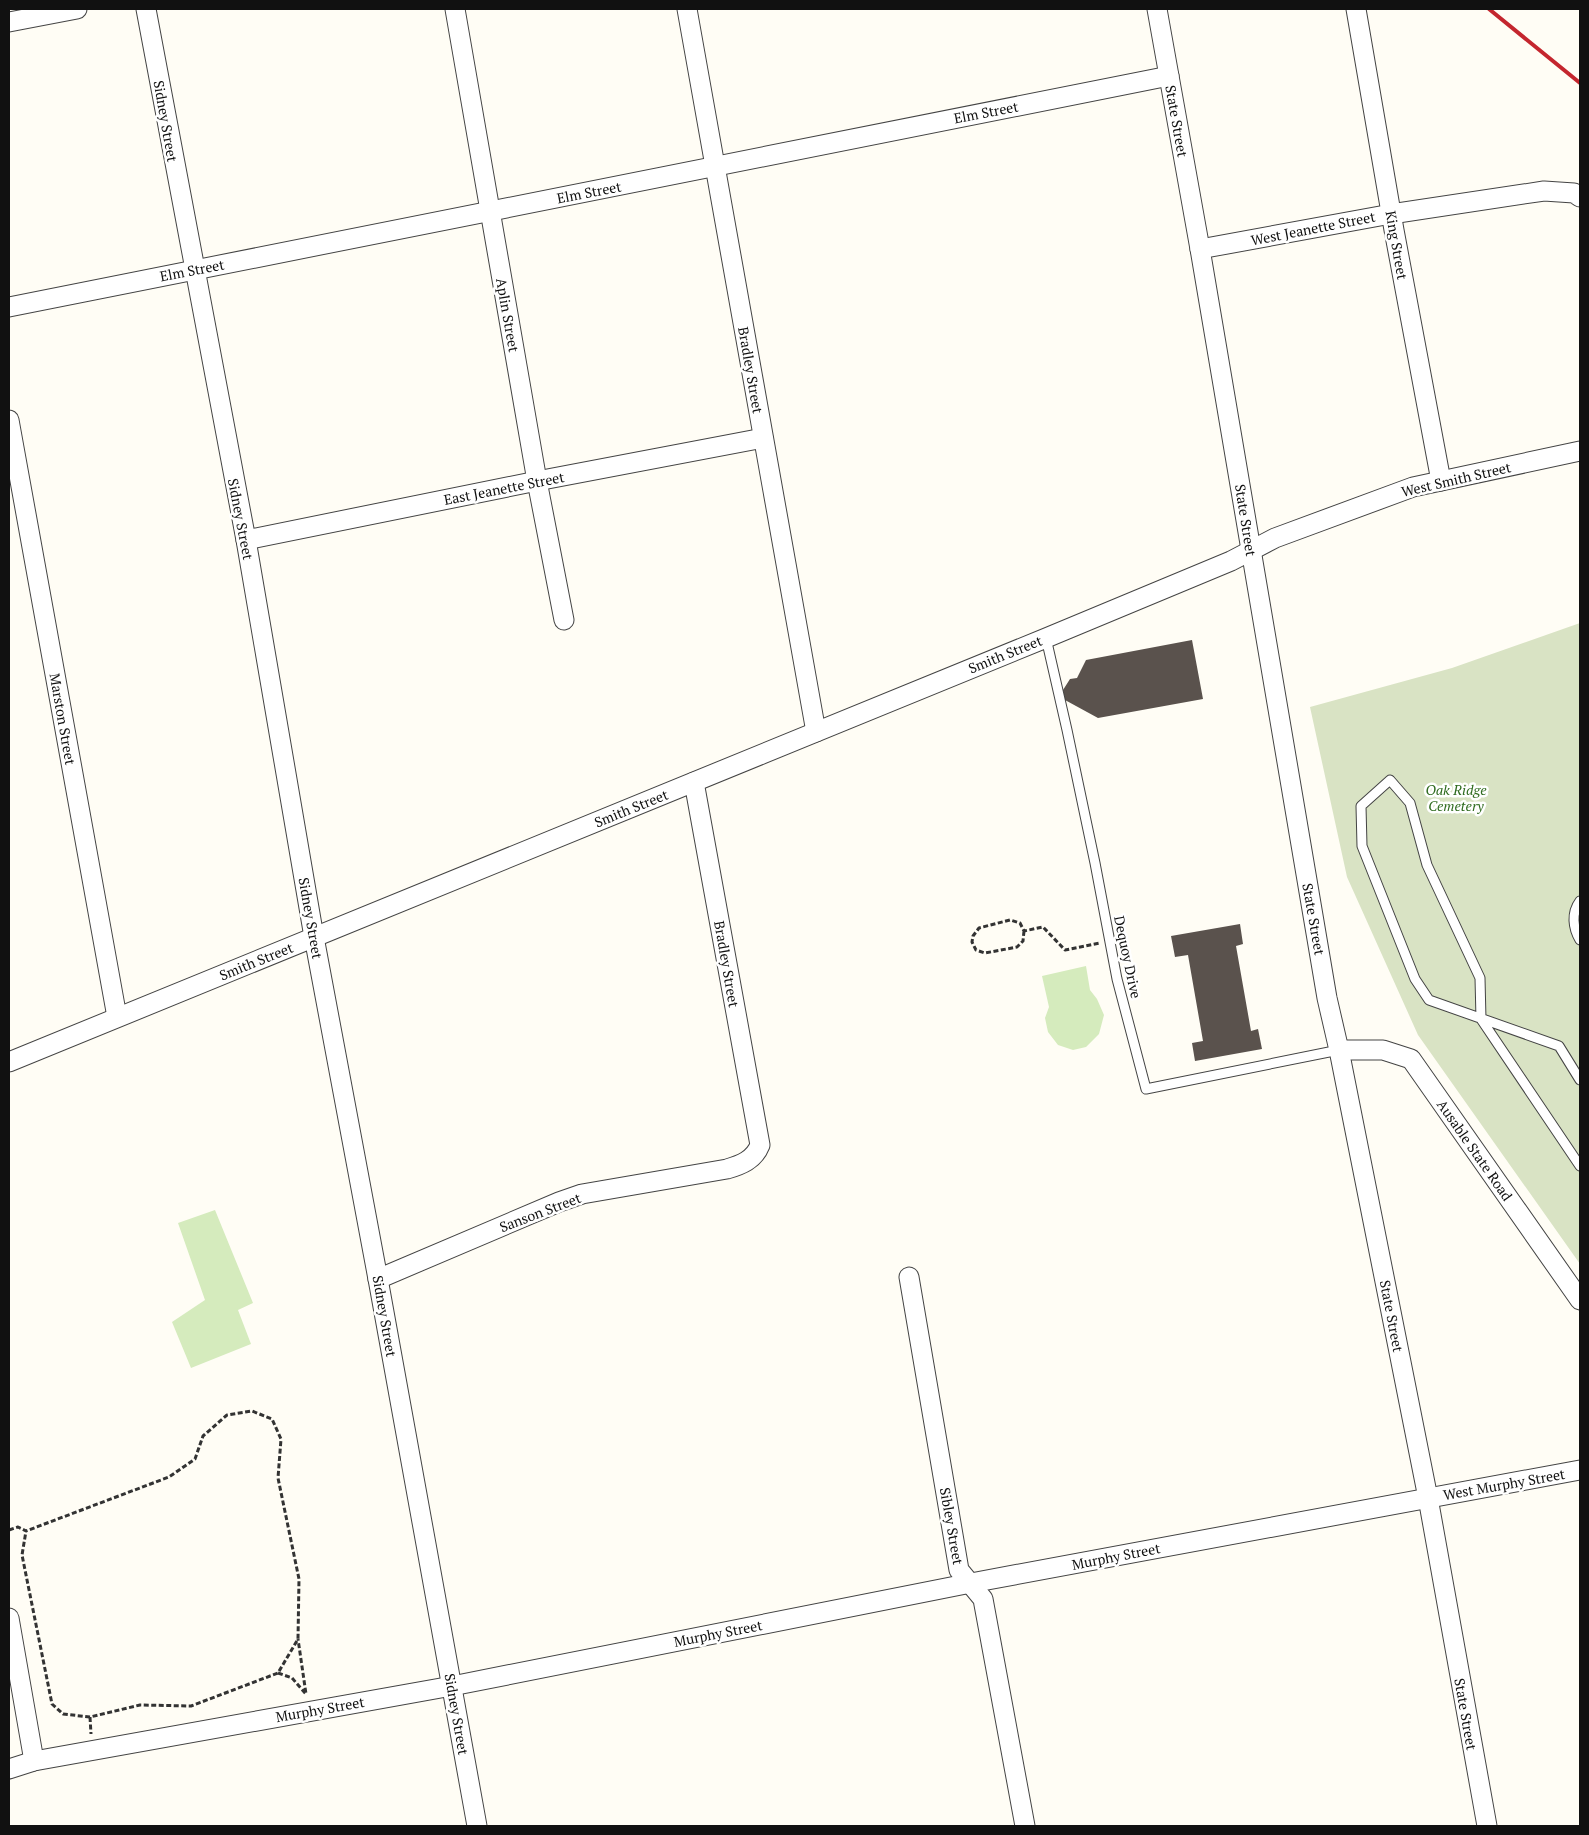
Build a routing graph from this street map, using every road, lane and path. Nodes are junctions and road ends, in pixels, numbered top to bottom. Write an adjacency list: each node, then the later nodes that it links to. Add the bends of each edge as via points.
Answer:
1 (77, 9): 7 (street)
2 (146, 9): 14 (street, Sidney Street)
3 (455, 9): 11 (street, Aplin Street)
4 (687, 9): 9 (street, Bradley Street)
5 (1157, 9): 8 (street, State Street)
6 (1356, 9): 12 (street, King Street)
7 (9, 22)
8 (1169, 76): 9 (street, Elm Street); 13 (street, State Street)
9 (714, 166): 11 (street, Elm Street); 17 (street, Bradley Street)
10 (1577, 195): 12 (street, West Jeanette Street, via 1544,191)
11 (490, 212): 14 (street, Elm Street); 19 (street, Aplin Street)
12 (1391, 214): 13 (street, West Jeanette Street); 20 (street, King Street)
13 (1200, 250): 22 (street, State Street)
14 (194, 269): 15 (street, Elm Street); 21 (street, Sidney Street)
15 (9, 307)
16 (9, 420): 32 (street, Marston Street)
17 (764, 438): 19 (street, East Jeanette Street); 25 (street, Bradley Street)
18 (1580, 452): 20 (street, West Smith Street)
19 (537, 481): 21 (street, East Jeanette Street); 23 (street, Aplin Street)
20 (1441, 481): 22 (street, West Smith Street, via 1404,490 1275,538)
21 (246, 540): 29 (street, Sidney Street)
22 (1251, 551): 24 (street, Smith Street); 34 (street, State Street)
23 (564, 620)
24 (1046, 638): 25 (street, Smith Street); 31 (lane, Dequoy Drive)
25 (816, 732): 26 (street, Smith Street)
26 (694, 782): 29 (street, Smith Street); 37 (street, Bradley Street)
27 (1580, 901): 30 (lane, via 1574,916)
28 (1024, 931): 28 (path, via 1020,923 1010,920 979,928 972,942 976,950 985,953 1017,947 1023,941); 31 (path, via 1043,927 1065,950)
29 (314, 937): 32 (street, Smith Street); 40 (street, Sidney Street)
30 (1580, 940)
31 (1110, 941): 34 (lane, Dequoy Drive, via 1146,1089)
32 (118, 1017): 35 (street, Smith Street)
33 (1481, 1018): 33 (lane, via 1480,978 1428,865 1410,803 1390,780 1361,806 1362,846 1415,980 1429,1000); 36 (lane, via 1559,1046); 38 (lane)
34 (1339, 1050): 41 (street, Ausable State Road, via 1383,1050 1411,1059); 43 (street, State Street)
35 (9, 1062)
36 (1580, 1080)
37 (760, 1145): 40 (street, Sanson Street, via 757,1153 735,1166 582,1194 559,1202)
38 (1580, 1166)
39 (909, 1277): 46 (street, Sibley Street, via 959,1570)
40 (378, 1279): 50 (street, Sidney Street)
41 (1580, 1300)
42 (1580, 1470): 43 (street, West Murphy Street)
43 (1428, 1498): 46 (street, Murphy Street); 57 (street, State Street)
44 (9, 1530): 45 (path, via 18,1527)
45 (26, 1531): 48 (path, via 169,1477 196,1459 203,1436 227,1416 252,1411 272,1418 281,1439 278,1478 299,1578); 51 (path, via 22,1555 52,1704 63,1714)
46 (971, 1583): 50 (street, Murphy Street); 56 (street, Sibley Street, via 983,1599)
47 (9, 1618): 53 (street)
48 (298, 1639): 49 (path); 49 (path, via 306,1694 292,1678)
49 (278, 1673): 51 (path, via 191,1706 140,1705)
50 (452, 1686): 53 (street, Murphy Street); 55 (street, Sidney Street)
51 (90, 1717): 52 (path)
52 (91, 1735)
53 (34, 1761): 54 (street, Murphy Street)
54 (9, 1769)
55 (476, 1826)
56 (1025, 1826)
57 (1486, 1826)

